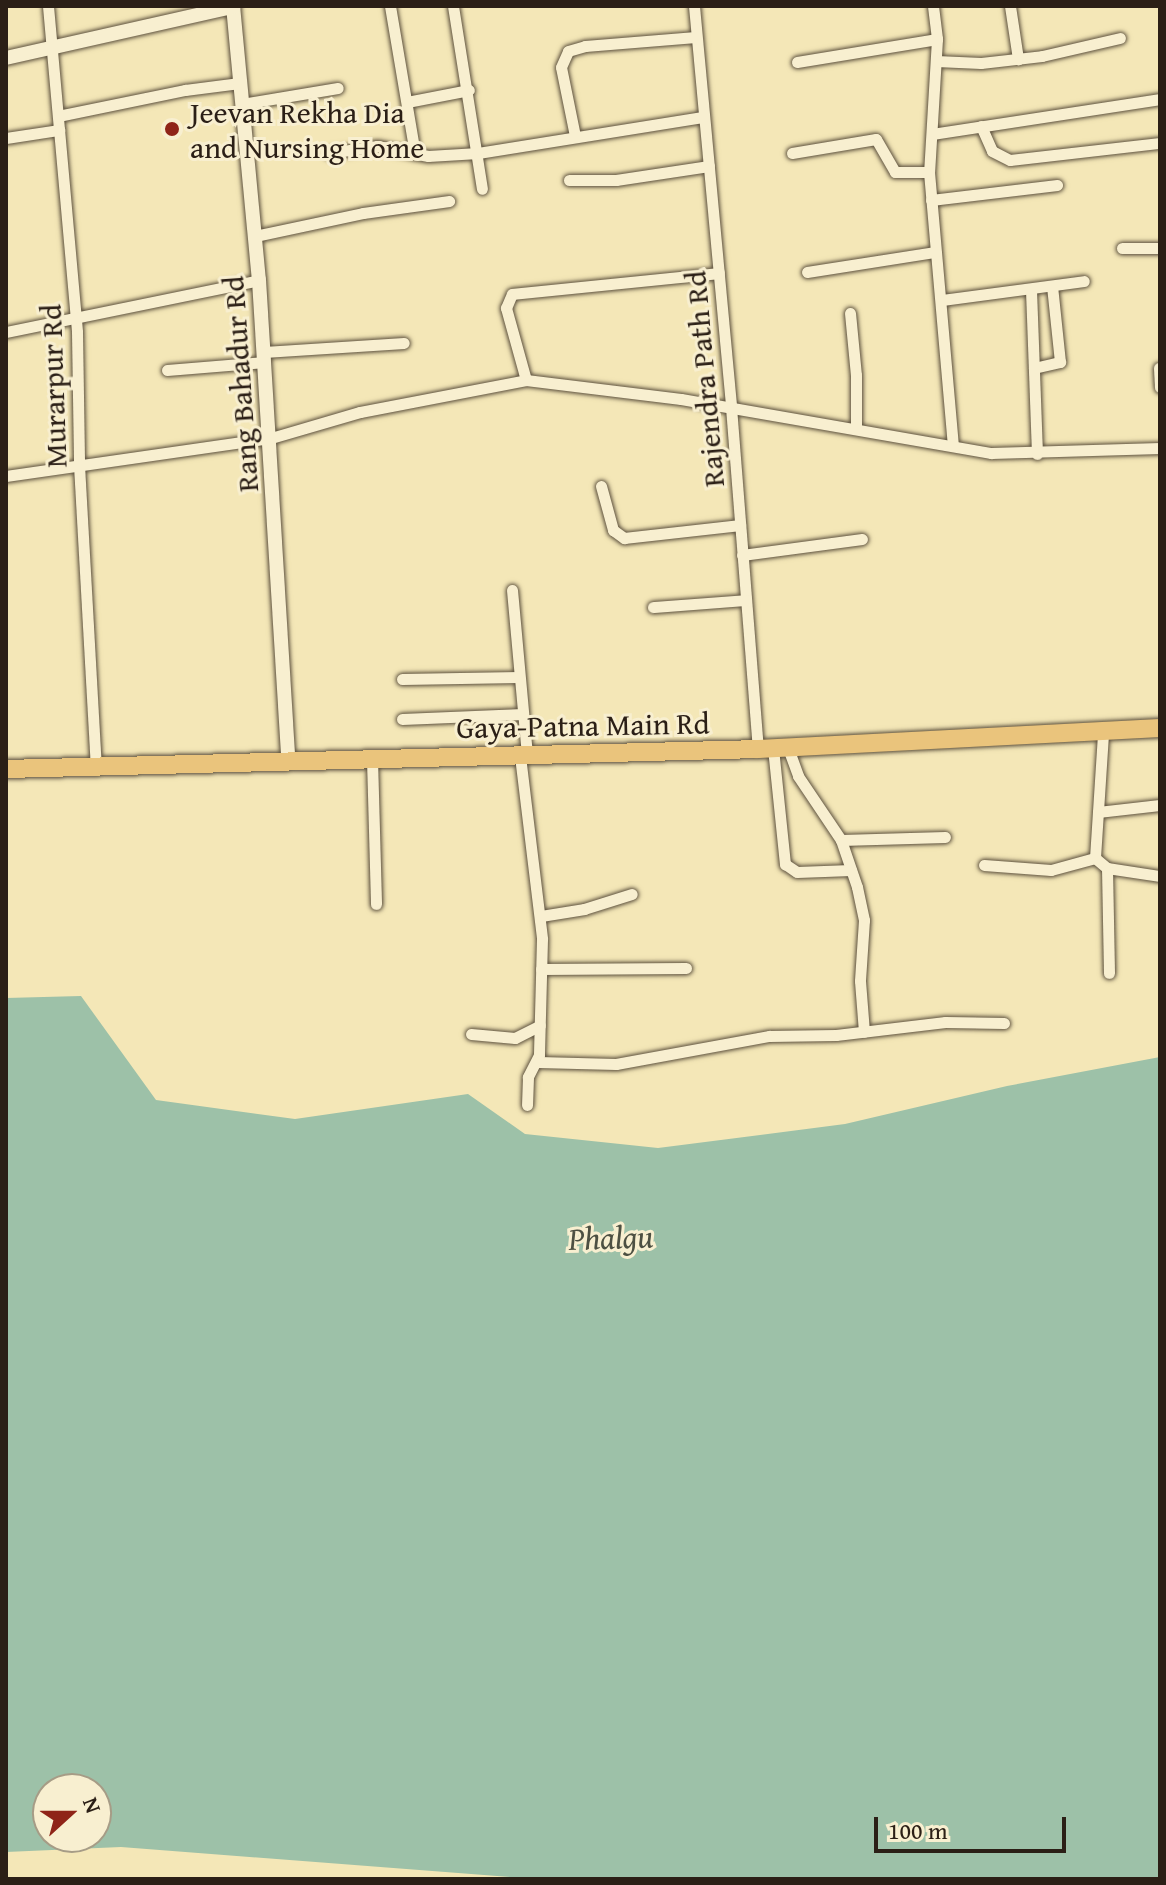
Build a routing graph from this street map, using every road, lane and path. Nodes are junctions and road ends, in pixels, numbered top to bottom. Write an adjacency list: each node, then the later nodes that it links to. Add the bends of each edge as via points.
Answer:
1 (48, 6): 11 (street, Murarpur Rd)
2 (236, 6): 11 (street); 16 (street, Rang Bahadur Rd)
3 (390, 6): 20 (street)
4 (453, 6): 18 (street)
5 (694, 6): 8 (street, Rajendra Path Rd)
6 (1010, 6): 13 (street)
7 (937, 7): 10 (street)
8 (696, 37): 23 (street, Rajendra Path Rd); 27 (street, via 568,51 561,67)
9 (1120, 38): 13 (street)
10 (937, 39): 14 (street); 15 (street)
11 (51, 48): 12 (street); 22 (street, Murarpur Rd)
12 (6, 58)
13 (1018, 59): 14 (street)
14 (936, 61): 26 (street)
15 (797, 62)
16 (240, 83): 21 (street, Rang Bahadur Rd); 22 (street)
17 (338, 88): 21 (street)
18 (469, 90): 20 (street); 31 (street)
19 (1160, 99): 24 (street)
20 (407, 102): 33 (street)
21 (242, 104): 41 (street, Rang Bahadur Rd)
22 (58, 116): 25 (street, Murarpur Rd)
23 (704, 117): 27 (street); 34 (street, Rajendra Path Rd)
24 (981, 126): 26 (street); 29 (street, via 992,151 1010,160)
25 (59, 130): 28 (street); 53 (street, Murarpur Rd)
26 (932, 134): 35 (street)
27 (575, 136): 31 (street)
28 (6, 138)
29 (1160, 143)
30 (329, 153): 33 (street, via 377,146)
31 (478, 153): 33 (street); 38 (street)
32 (792, 153): 35 (street, via 876,139 895,172)
33 (415, 154)
34 (709, 166): 36 (street, via 616,180); 46 (street, Rajendra Path Rd)
35 (929, 172): 39 (street)
36 (569, 180)
37 (1057, 185): 39 (street)
38 (482, 189)
39 (931, 200): 44 (street)
40 (449, 201): 41 (street)
41 (255, 236): 47 (street, Rang Bahadur Rd)
42 (1122, 248): 43 (street)
43 (1160, 248)
44 (935, 252): 45 (street); 51 (street)
45 (807, 272)
46 (719, 273): 60 (street, via 512,294 506,308); 62 (street, Rajendra Path Rd)
47 (259, 280): 53 (street); 56 (street, Rang Bahadur Rd)
48 (1084, 281): 49 (street)
49 (1052, 286): 50 (street); 57 (street, via 1060,362)
50 (1031, 290): 51 (street); 57 (street)
51 (942, 300): 65 (street)
52 (850, 313): 63 (street)
53 (76, 317): 54 (street); 68 (street, Murarpur Rd)
54 (6, 332)
55 (404, 343): 56 (street)
56 (265, 357): 59 (street); 64 (street, Rang Bahadur Rd)
57 (1034, 368): 67 (street)
58 (1159, 368): 61 (street)
59 (167, 370)
60 (526, 380): 62 (street); 64 (street, via 360,412)
61 (1160, 387)
62 (731, 407): 63 (street); 71 (street, Rajendra Path Rd)
63 (856, 429): 65 (street)
64 (271, 438): 68 (street); 85 (street, Rang Bahadur Rd)
65 (953, 446): 67 (street)
66 (1160, 448): 67 (street)
67 (1037, 454)
68 (79, 465): 69 (street); 87 (street, Murarpur Rd)
69 (6, 476)
70 (601, 486): 71 (street, via 613,530 624,538)
71 (740, 525): 73 (street, Rajendra Path Rd)
72 (862, 539): 73 (street)
73 (742, 555): 75 (street, Rajendra Path Rd)
74 (512, 590): 77 (street)
75 (746, 600): 76 (street); 83 (street, Rajendra Path Rd)
76 (653, 607)
77 (519, 677): 78 (street); 79 (street)
78 (402, 679)
79 (523, 714): 80 (street); 84 (street)
80 (402, 719)
81 (1160, 728): 82 (main road, Gaya-Patna Main Rd)
82 (1103, 734): 83 (main road, Gaya-Patna Main Rd); 90 (street)
83 (773, 748): 84 (main road, Gaya-Patna Main Rd); 92 (street); 96 (street, Rajendra Path Rd, via 785,864 797,872)
84 (524, 756): 86 (main road, Gaya-Patna Main Rd); 100 (street)
85 (288, 759): 86 (main road, Gaya-Patna Main Rd); 87 (main road, Gaya-Patna Main Rd)
86 (372, 759): 99 (street)
87 (96, 766): 88 (main road, Gaya-Patna Main Rd)
88 (6, 769)
89 (1160, 805): 90 (street)
90 (1098, 812): 93 (street)
91 (945, 837): 92 (street)
92 (841, 840): 96 (street)
93 (1095, 858): 94 (street, via 1051,870); 95 (street)
94 (984, 865)
95 (1107, 868): 97 (street); 103 (street)
96 (851, 870): 106 (street, via 864,920)
97 (1160, 876)
98 (632, 894): 100 (street)
99 (376, 904)
100 (541, 916): 102 (street)
101 (686, 968): 102 (street)
102 (541, 969): 105 (street)
103 (1109, 973)
104 (1004, 1023): 106 (street, via 945,1022)
105 (540, 1025): 107 (street, via 515,1038); 108 (street)
106 (864, 1032): 108 (street, via 727,1041 616,1064)
107 (471, 1034)
108 (538, 1062): 109 (street, via 528,1077)
109 (527, 1105)

